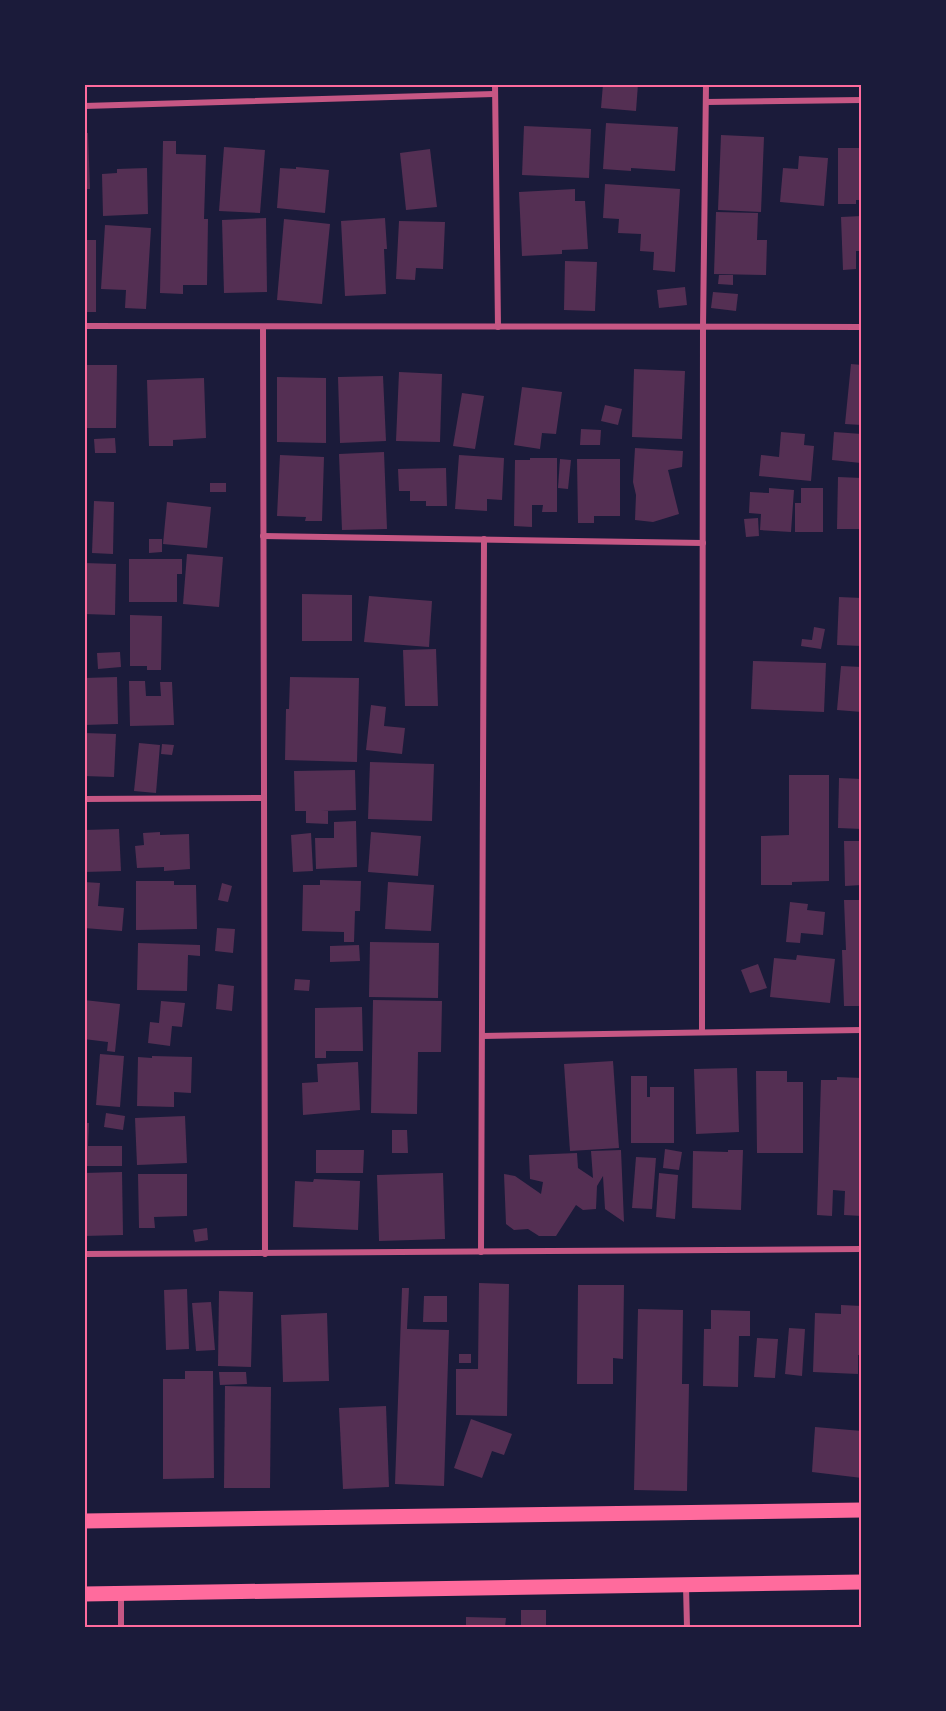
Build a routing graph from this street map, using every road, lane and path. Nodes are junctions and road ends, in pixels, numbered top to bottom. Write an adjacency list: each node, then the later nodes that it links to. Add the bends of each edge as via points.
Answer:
1 (495, 84): 3 (street)
2 (706, 84): 5 (street)
3 (494, 94): 6 (street); 9 (street)
4 (862, 100): 5 (street)
5 (706, 102): 10 (street)
6 (84, 106)
7 (84, 326): 8 (street)
8 (262, 327): 9 (street); 12 (street)
9 (498, 327): 10 (street)
10 (703, 327): 11 (street); 14 (street)
11 (862, 327)
12 (263, 536): 13 (street); 15 (street)
13 (484, 539): 14 (street); 19 (street)
14 (703, 543): 18 (street)
15 (263, 798): 16 (street); 23 (street)
16 (84, 799)
17 (862, 1030): 18 (street)
18 (702, 1031): 19 (street)
19 (482, 1036): 21 (street)
20 (862, 1249): 21 (street)
21 (481, 1252): 23 (street)
22 (84, 1254): 23 (street)
23 (265, 1254)
24 (862, 1510): 25 (main road)
25 (84, 1521)
26 (862, 1582): 27 (main road)
27 (686, 1585): 29 (main road); 31 (street)
28 (84, 1594): 29 (main road)
29 (121, 1594): 30 (street)
30 (121, 1627)
31 (687, 1627)

